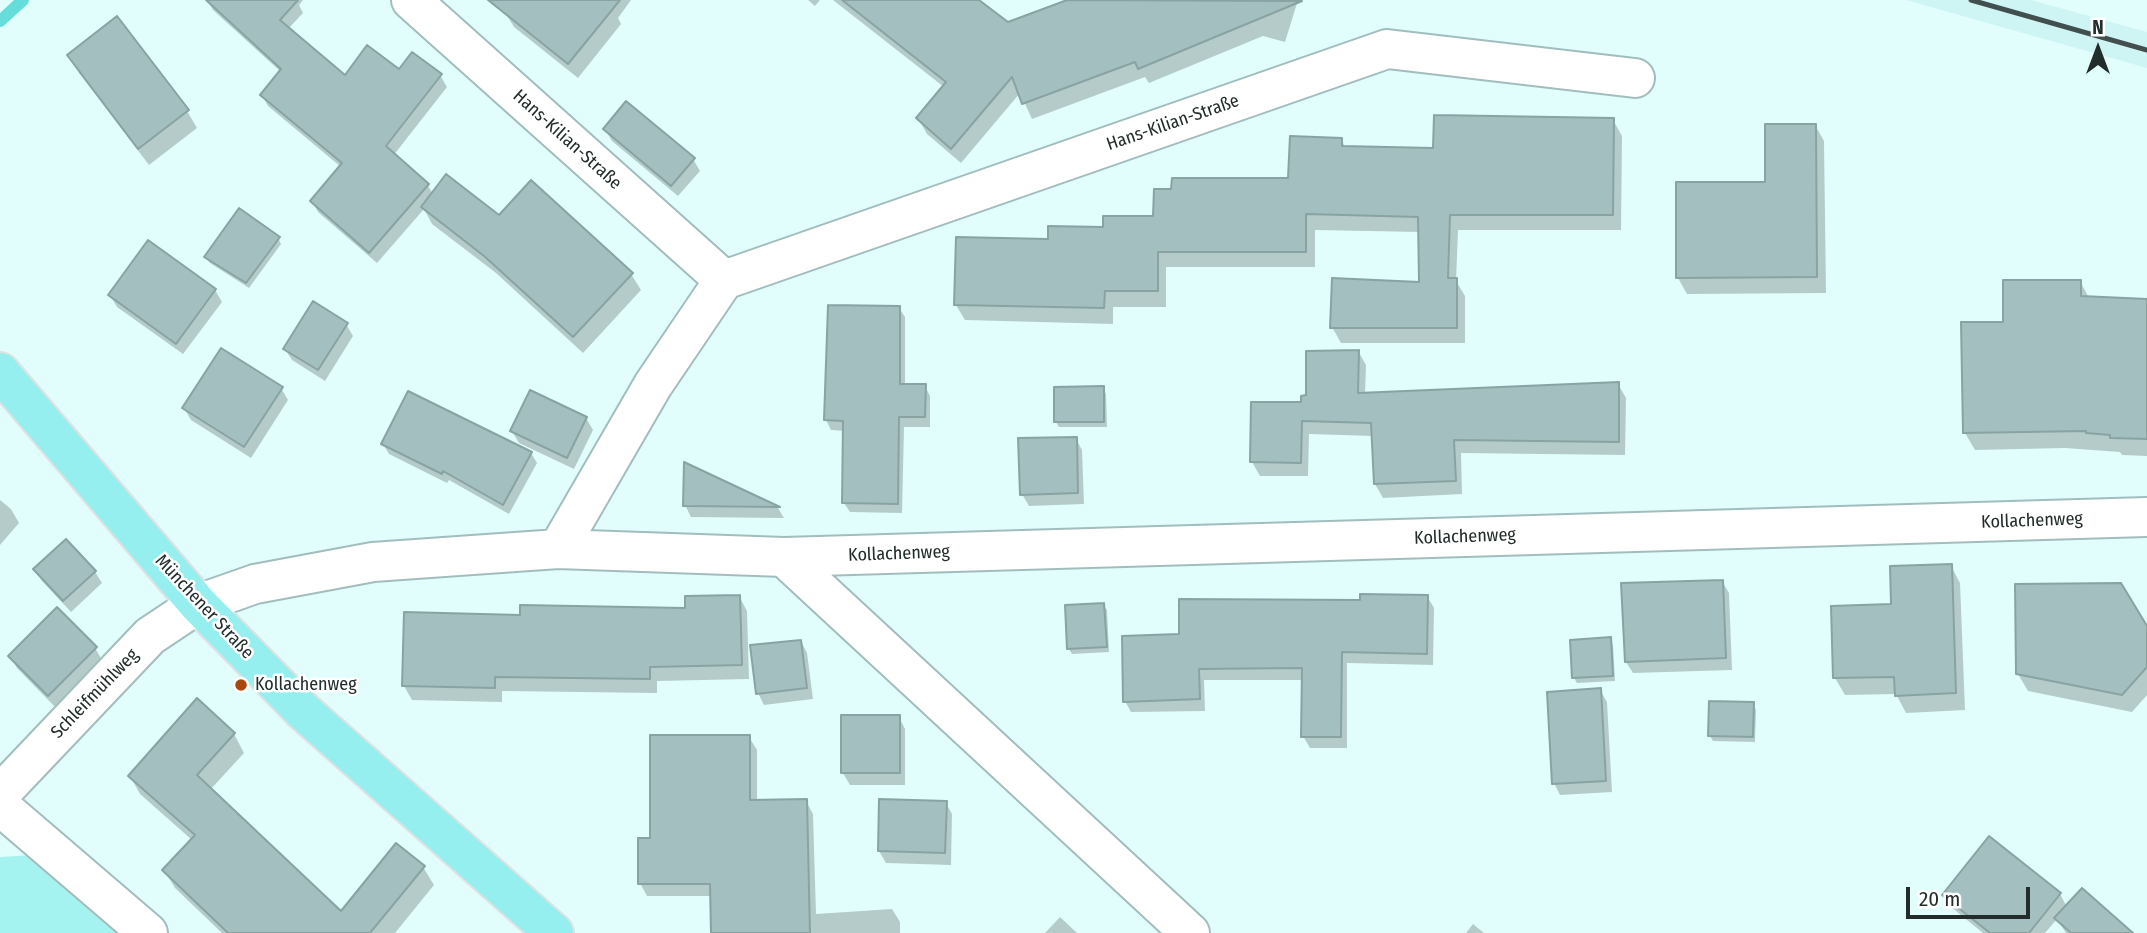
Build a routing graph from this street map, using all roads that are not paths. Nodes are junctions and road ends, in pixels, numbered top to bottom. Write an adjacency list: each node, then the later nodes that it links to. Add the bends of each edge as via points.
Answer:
1 (411, 0): 3 (street, Hans-Kilian-Straße)
2 (1635, 78): 3 (street, Hans-Kilian-Straße, via 1387,48)
3 (724, 280): 6 (street, via 653,385)
4 (0, 372): 8 (main road, Münchener Straße)
5 (2147, 517): 7 (street, Kollachenweg)
6 (558, 549): 7 (street, Kollachenweg); 8 (street, Kollachenweg, via 373,562 254,584)
7 (784, 557): 13 (street)
8 (198, 604): 9 (street, Schleifmühlweg, via 150,636); 12 (main road, Münchener Straße, via 303,711)
9 (0, 794)
10 (0, 806): 11 (street)
11 (148, 933)
12 (554, 933)
13 (1190, 933)

